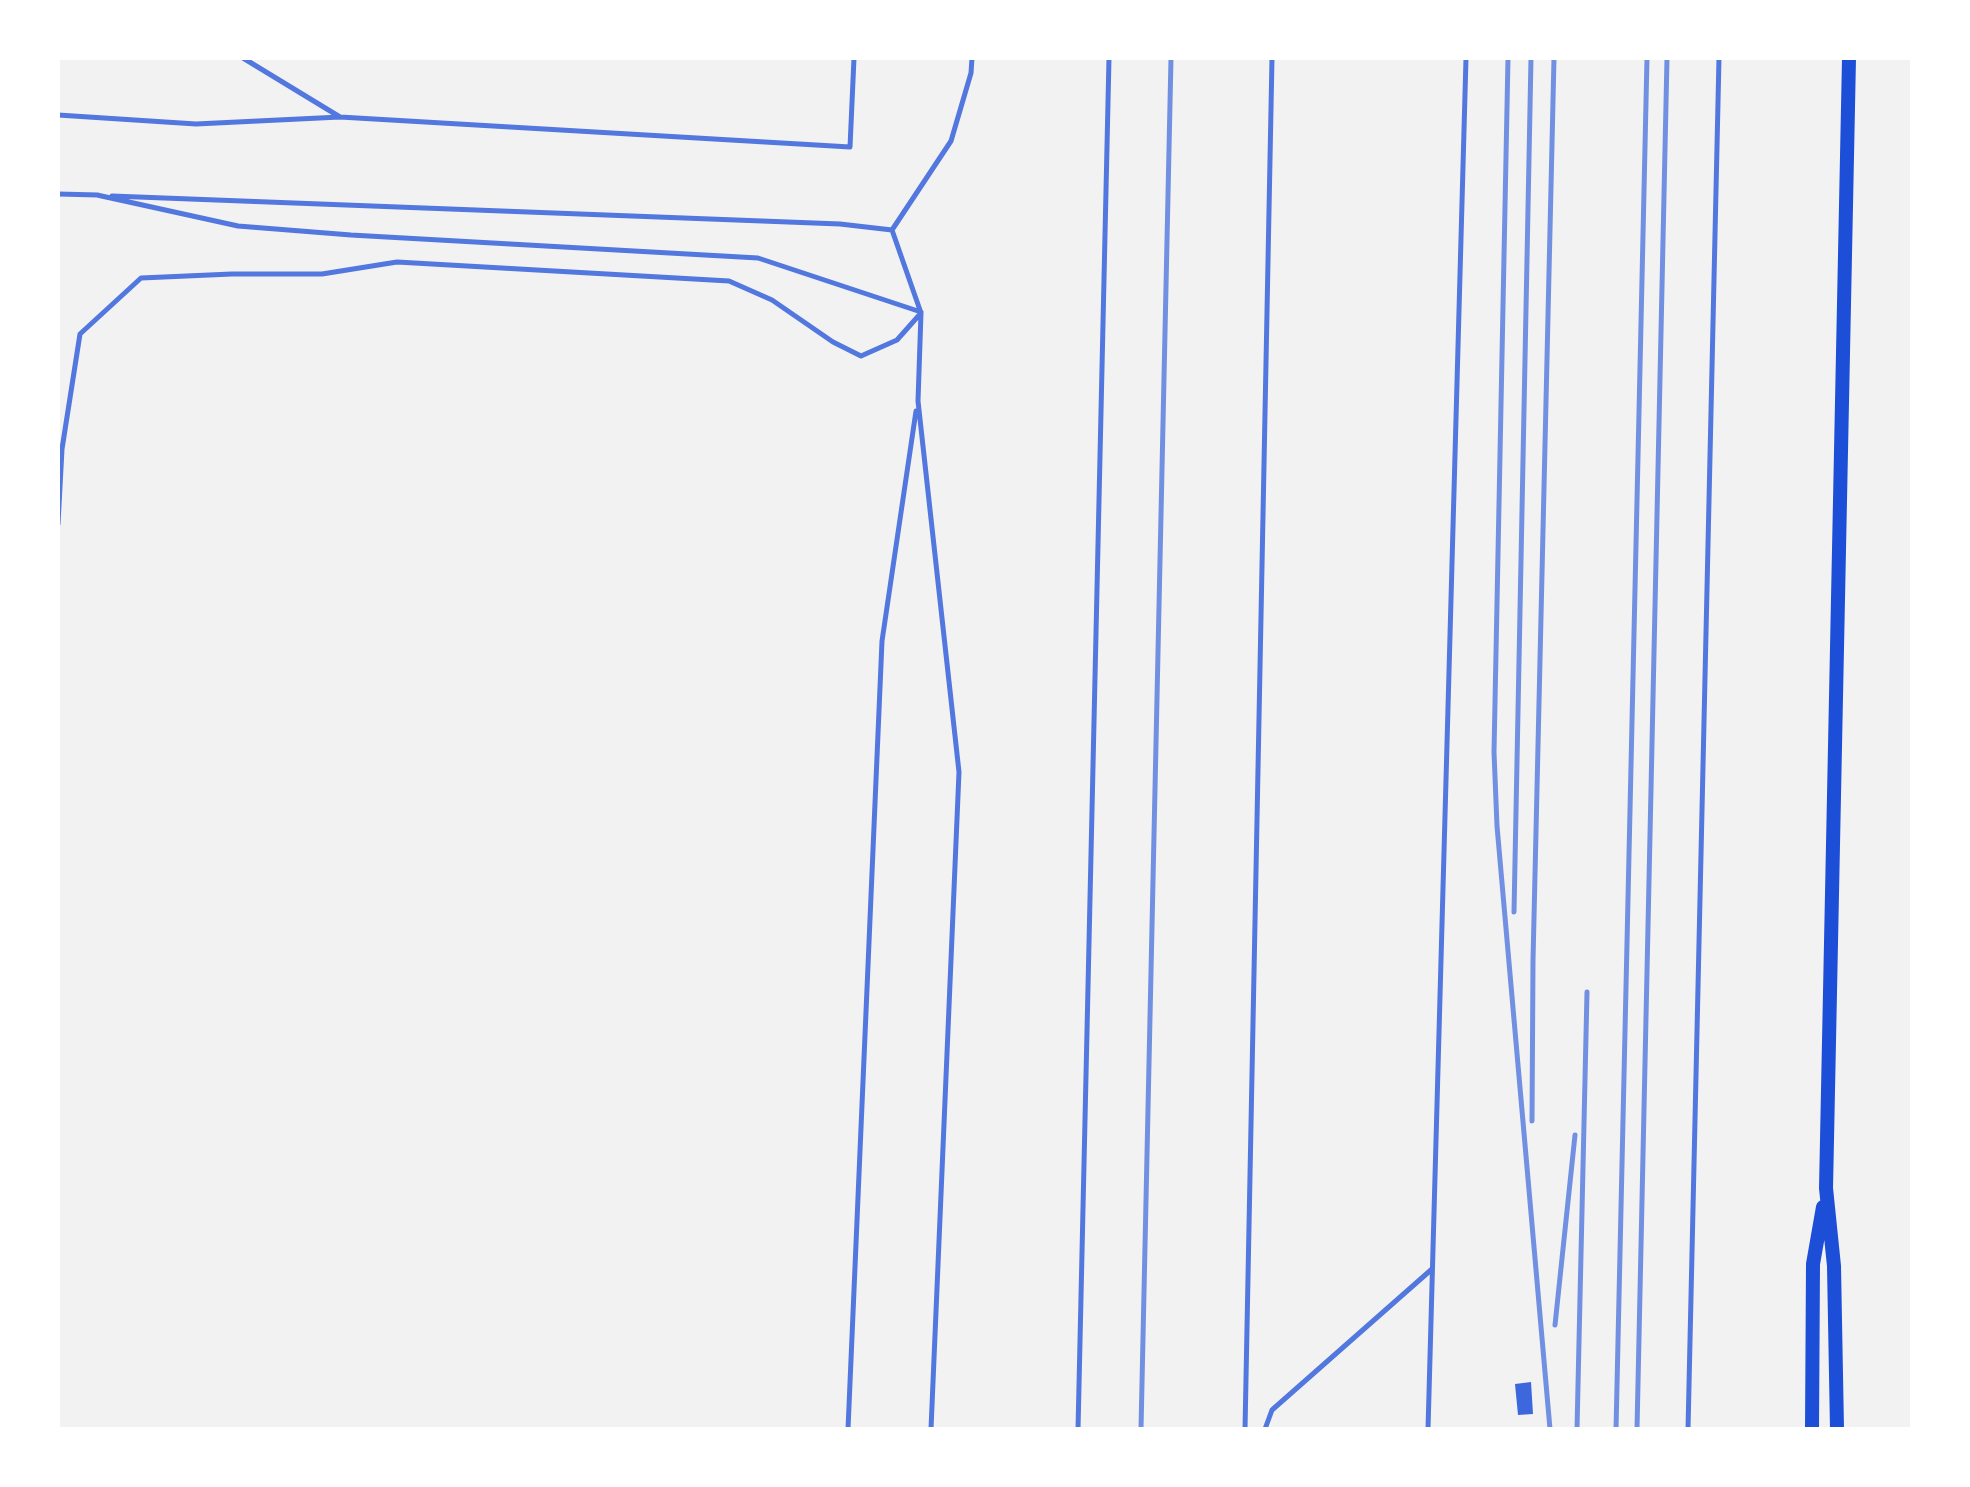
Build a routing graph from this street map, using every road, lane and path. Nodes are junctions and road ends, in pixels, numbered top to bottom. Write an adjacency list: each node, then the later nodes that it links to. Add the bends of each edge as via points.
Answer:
1 (243, 58): 10 (lane)
2 (855, 58): 10 (lane, via 849,147)
3 (972, 58): 13 (lane, via 951,141)
4 (1109, 58): 21 (lane)
5 (1272, 58): 22 (lane)
6 (1466, 58): 18 (lane)
7 (1719, 58): 25 (lane)
8 (1849, 58): 17 (main road)
9 (58, 115): 10 (lane, via 196,124)
10 (340, 117)
11 (58, 194): 12 (lane)
12 (97, 195): 13 (lane); 14 (lane, via 238,226 758,258)
13 (892, 230): 14 (lane)
14 (921, 313): 15 (lane); 16 (lane, via 897,340 861,356 772,300 729,281 397,262 322,274 141,278 80,334 62,449)
15 (918, 401): 19 (lane, via 882,641); 20 (lane, via 959,772)
16 (58, 524)
17 (1826, 1188): 26 (main road, via 1813,1264); 27 (main road, via 1834,1266)
18 (1432, 1269): 23 (lane, via 1272,1409); 24 (lane)
19 (848, 1429)
20 (932, 1429)
21 (1078, 1429)
22 (1245, 1429)
23 (1265, 1429)
24 (1428, 1429)
25 (1688, 1429)
26 (1812, 1429)
27 (1837, 1429)

